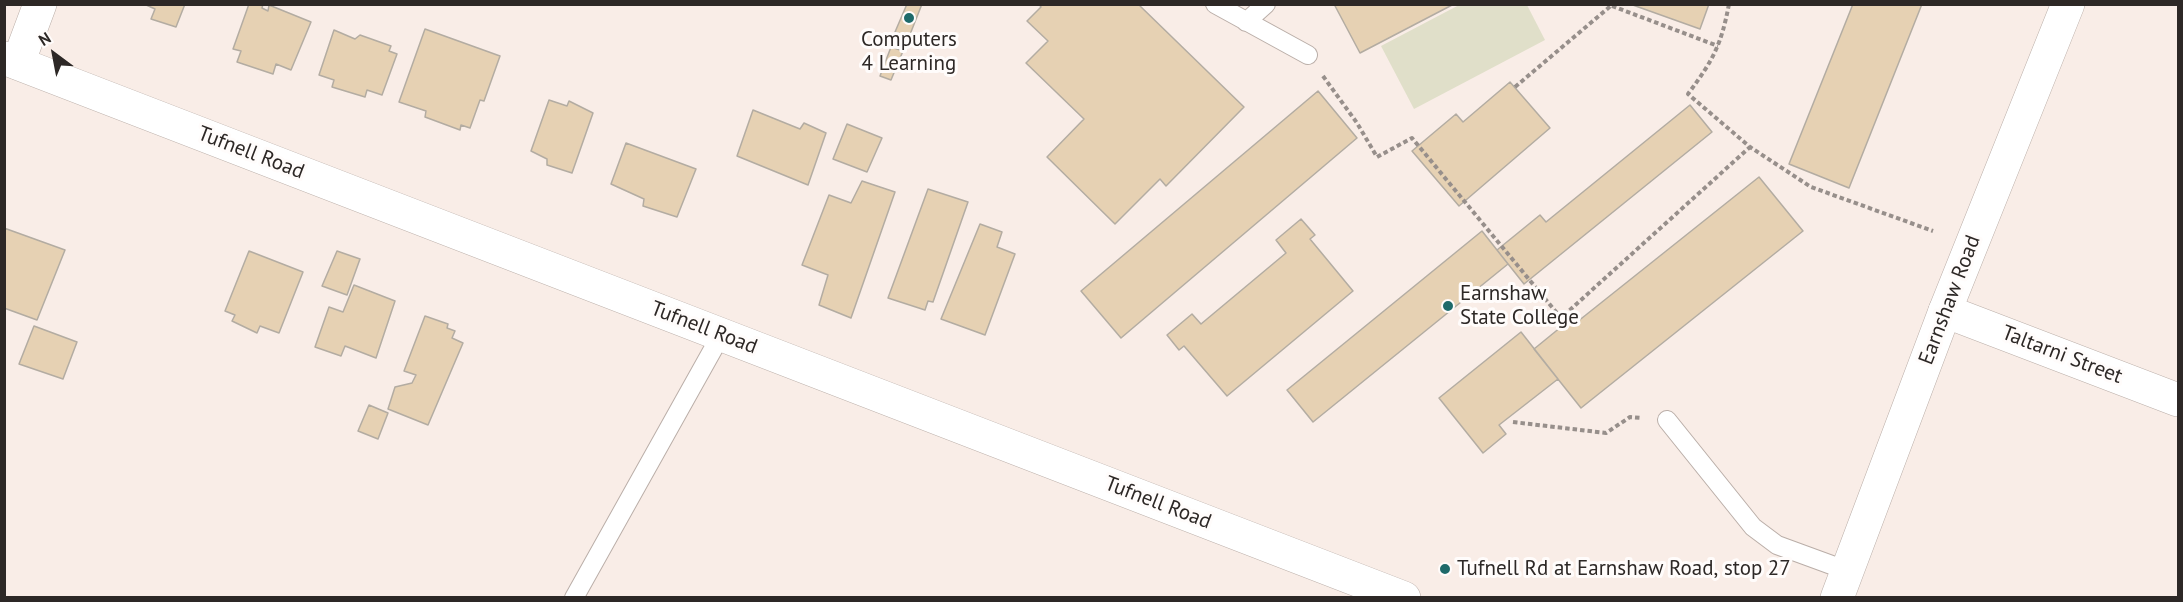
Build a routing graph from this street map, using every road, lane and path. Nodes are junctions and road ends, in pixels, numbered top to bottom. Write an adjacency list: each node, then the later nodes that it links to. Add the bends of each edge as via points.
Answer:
1 (40, 4): 10 (street)
2 (1215, 4): 7 (lane)
3 (1266, 4): 7 (lane)
4 (1729, 4): 8 (path)
5 (2068, 4): 14 (street, Earnshaw Road)
6 (1612, 5): 8 (path); 11 (path)
7 (1246, 22): 9 (lane)
8 (1718, 46): 12 (path, via 1688,94)
9 (1308, 55): 12 (path, via 1377,157 1412,138 1561,318)
10 (11, 61): 15 (street, Tufnell Road)
11 (1515, 87)
12 (1750, 147): 13 (path, via 1810,187)
13 (1933, 231)
14 (1945, 311): 16 (street, Taltarni Street); 19 (street, Earnshaw Road)
15 (721, 335): 20 (lane); 21 (street, Tufnell Road)
16 (2178, 400)
17 (1667, 420): 18 (path, via 1630,417 1606,433); 19 (lane, via 1753,527)
18 (1513, 422)
19 (1843, 584)
20 (574, 597)
21 (1404, 597)

